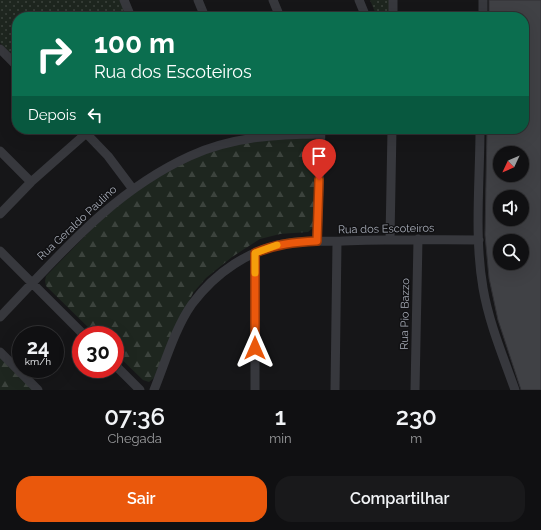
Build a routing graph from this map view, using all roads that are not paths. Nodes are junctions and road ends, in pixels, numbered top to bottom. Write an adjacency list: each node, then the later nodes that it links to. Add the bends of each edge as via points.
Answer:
1 (124, 0): 7 (street)
2 (198, 0): 8 (street)
3 (273, 0): 9 (street)
4 (359, 0): 10 (street)
5 (393, 0): 11 (street)
6 (483, 0): 12 (street)
7 (129, 12)
8 (203, 12)
9 (278, 12)
10 (364, 12)
11 (393, 12)
12 (483, 12)
13 (0, 49): 14 (street)
14 (12, 61)
15 (82, 134): 22 (street)
16 (89, 134): 23 (street)
17 (290, 134): 23 (street, Rua Geraldo Paulino, via 224,144 191,155)
18 (321, 134): 28 (street)
19 (392, 134): 25 (street)
20 (480, 134): 27 (street)
21 (0, 151): 22 (street)
22 (31, 182): 24 (street)
23 (132, 188): 32 (street, Rua Geraldo Paulino, via 73,241)
24 (0, 214)
25 (390, 239): 26 (street, Rua dos Escoteiros); 29 (street, Rua dos Escoteiros)
26 (418, 239): 27 (street, Rua dos Escoteiros); 42 (street, Rua Pio Bazzo)
27 (479, 240): 43 (street, via 483,288 489,316)
28 (317, 241): 29 (street, Rua dos Escoteiros); 31 (street, Rua dos Escoteiros, via 289,242)
29 (336, 242): 41 (street)
30 (0, 251): 32 (street)
31 (255, 253): 39 (street, Rua dos Escoteiros, via 229,266 209,284 191,306 174,339); 40 (street)
32 (32, 284): 33 (street, Rua Geraldo Paulino); 34 (street)
33 (0, 317)
34 (75, 326)
35 (0, 352): 37 (street)
36 (124, 374): 38 (street)
37 (38, 390)
38 (140, 390)
39 (154, 390)
40 (255, 390)
41 (335, 390)
42 (415, 390)
43 (515, 390)

